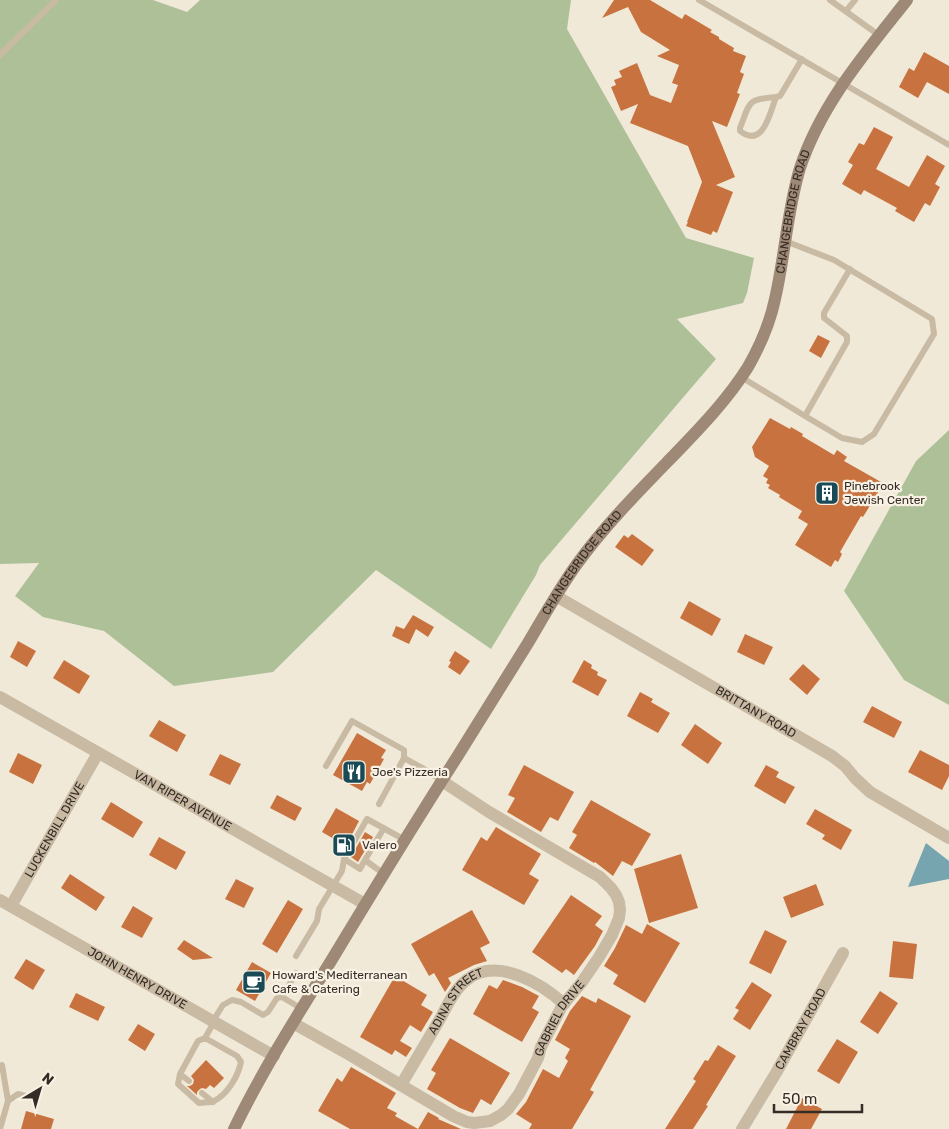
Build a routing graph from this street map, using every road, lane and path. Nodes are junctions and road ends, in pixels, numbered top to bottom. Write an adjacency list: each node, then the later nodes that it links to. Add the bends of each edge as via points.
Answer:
1 (56, 0): 8 (lane)
2 (699, 0): 9 (lane)
3 (830, 0): 6 (lane)
4 (855, 0): 6 (lane)
5 (907, 0): 7 (main road, CHANGEBRIDGE ROAD)
6 (846, 12): 7 (lane)
7 (880, 36): 10 (main road, CHANGEBRIDGE ROAD)
8 (0, 55)
9 (802, 59): 10 (lane); 11 (lane)
10 (843, 83): 12 (lane); 13 (main road, CHANGEBRIDGE ROAD, via 819,123 801,167)
11 (776, 98): 11 (lane, via 750,102 740,131 746,135 758,135)
12 (949, 145)
13 (785, 242): 14 (lane); 15 (main road, CHANGEBRIDGE ROAD, via 768,324)
14 (850, 269): 16 (lane, via 824,313 824,318 847,336 847,342); 16 (lane, via 932,319 934,334 874,434 862,442 842,438)
15 (741, 377): 16 (lane); 17 (main road, CHANGEBRIDGE ROAD, via 697,431 601,533)
16 (805, 416)
17 (556, 596): 22 (main road, CHANGEBRIDGE ROAD); 25 (street, BRITTANY ROAD, via 832,756 870,792)
18 (0, 697): 19 (street, VAN RIPER AVENUE)
19 (98, 753): 30 (street, VAN RIPER AVENUE); 33 (street, LUCKENBILL DRIVE)
20 (404, 758): 21 (lane, via 404,750 352,721); 22 (lane); 23 (lane)
21 (326, 766)
22 (442, 781): 26 (main road, CHANGEBRIDGE ROAD); 38 (street, GABRIEL DRIVE, via 600,877 616,894 620,910 612,935)
23 (379, 804)
24 (384, 828): 26 (lane); 27 (lane, via 367,819); 28 (lane)
25 (949, 838)
26 (405, 840): 29 (main road, CHANGEBRIDGE ROAD)
27 (344, 859): 28 (lane, via 360,869); 30 (lane)
28 (365, 860): 29 (lane)
29 (384, 874): 32 (main road, CHANGEBRIDGE ROAD)
30 (334, 886): 32 (street, VAN RIPER AVENUE); 35 (lane)
31 (0, 900): 33 (street, JOHN HENRY DRIVE)
32 (365, 904): 39 (main road, CHANGEBRIDGE ROAD)
33 (12, 906): 40 (street, JOHN HENRY DRIVE)
34 (843, 954): 54 (street, CAMBRAY ROAD)
35 (296, 956)
36 (296, 973): 37 (lane)
37 (282, 997): 39 (lane); 40 (lane, via 277,998 264,1015 232,1000 223,1006)
38 (564, 1004): 47 (street, ADINA STREET, via 544,988 516,974 500,970 476,973 463,982 452,997); 47 (street, GABRIEL DRIVE, via 519,1094 508,1109 490,1121 467,1122)
39 (302, 1009): 41 (main road, CHANGEBRIDGE ROAD)
40 (214, 1022): 42 (lane); 43 (street, JOHN HENRY DRIVE)
41 (293, 1024): 43 (main road, CHANGEBRIDGE ROAD); 47 (street, GABRIEL DRIVE)
42 (205, 1038): 45 (lane, via 198,1041); 51 (lane, via 237,1056 241,1062 227,1091)
43 (274, 1056): 53 (main road, CHANGEBRIDGE ROAD)
44 (2, 1065): 50 (lane)
45 (180, 1074): 46 (lane); 51 (lane, via 178,1084 199,1103)
46 (189, 1081)
47 (401, 1085)
48 (202, 1093): 51 (lane)
49 (33, 1098): 50 (lane, via 18,1094)
50 (8, 1100): 52 (lane)
51 (214, 1102)
52 (0, 1129)
53 (234, 1129)
54 (742, 1129)

